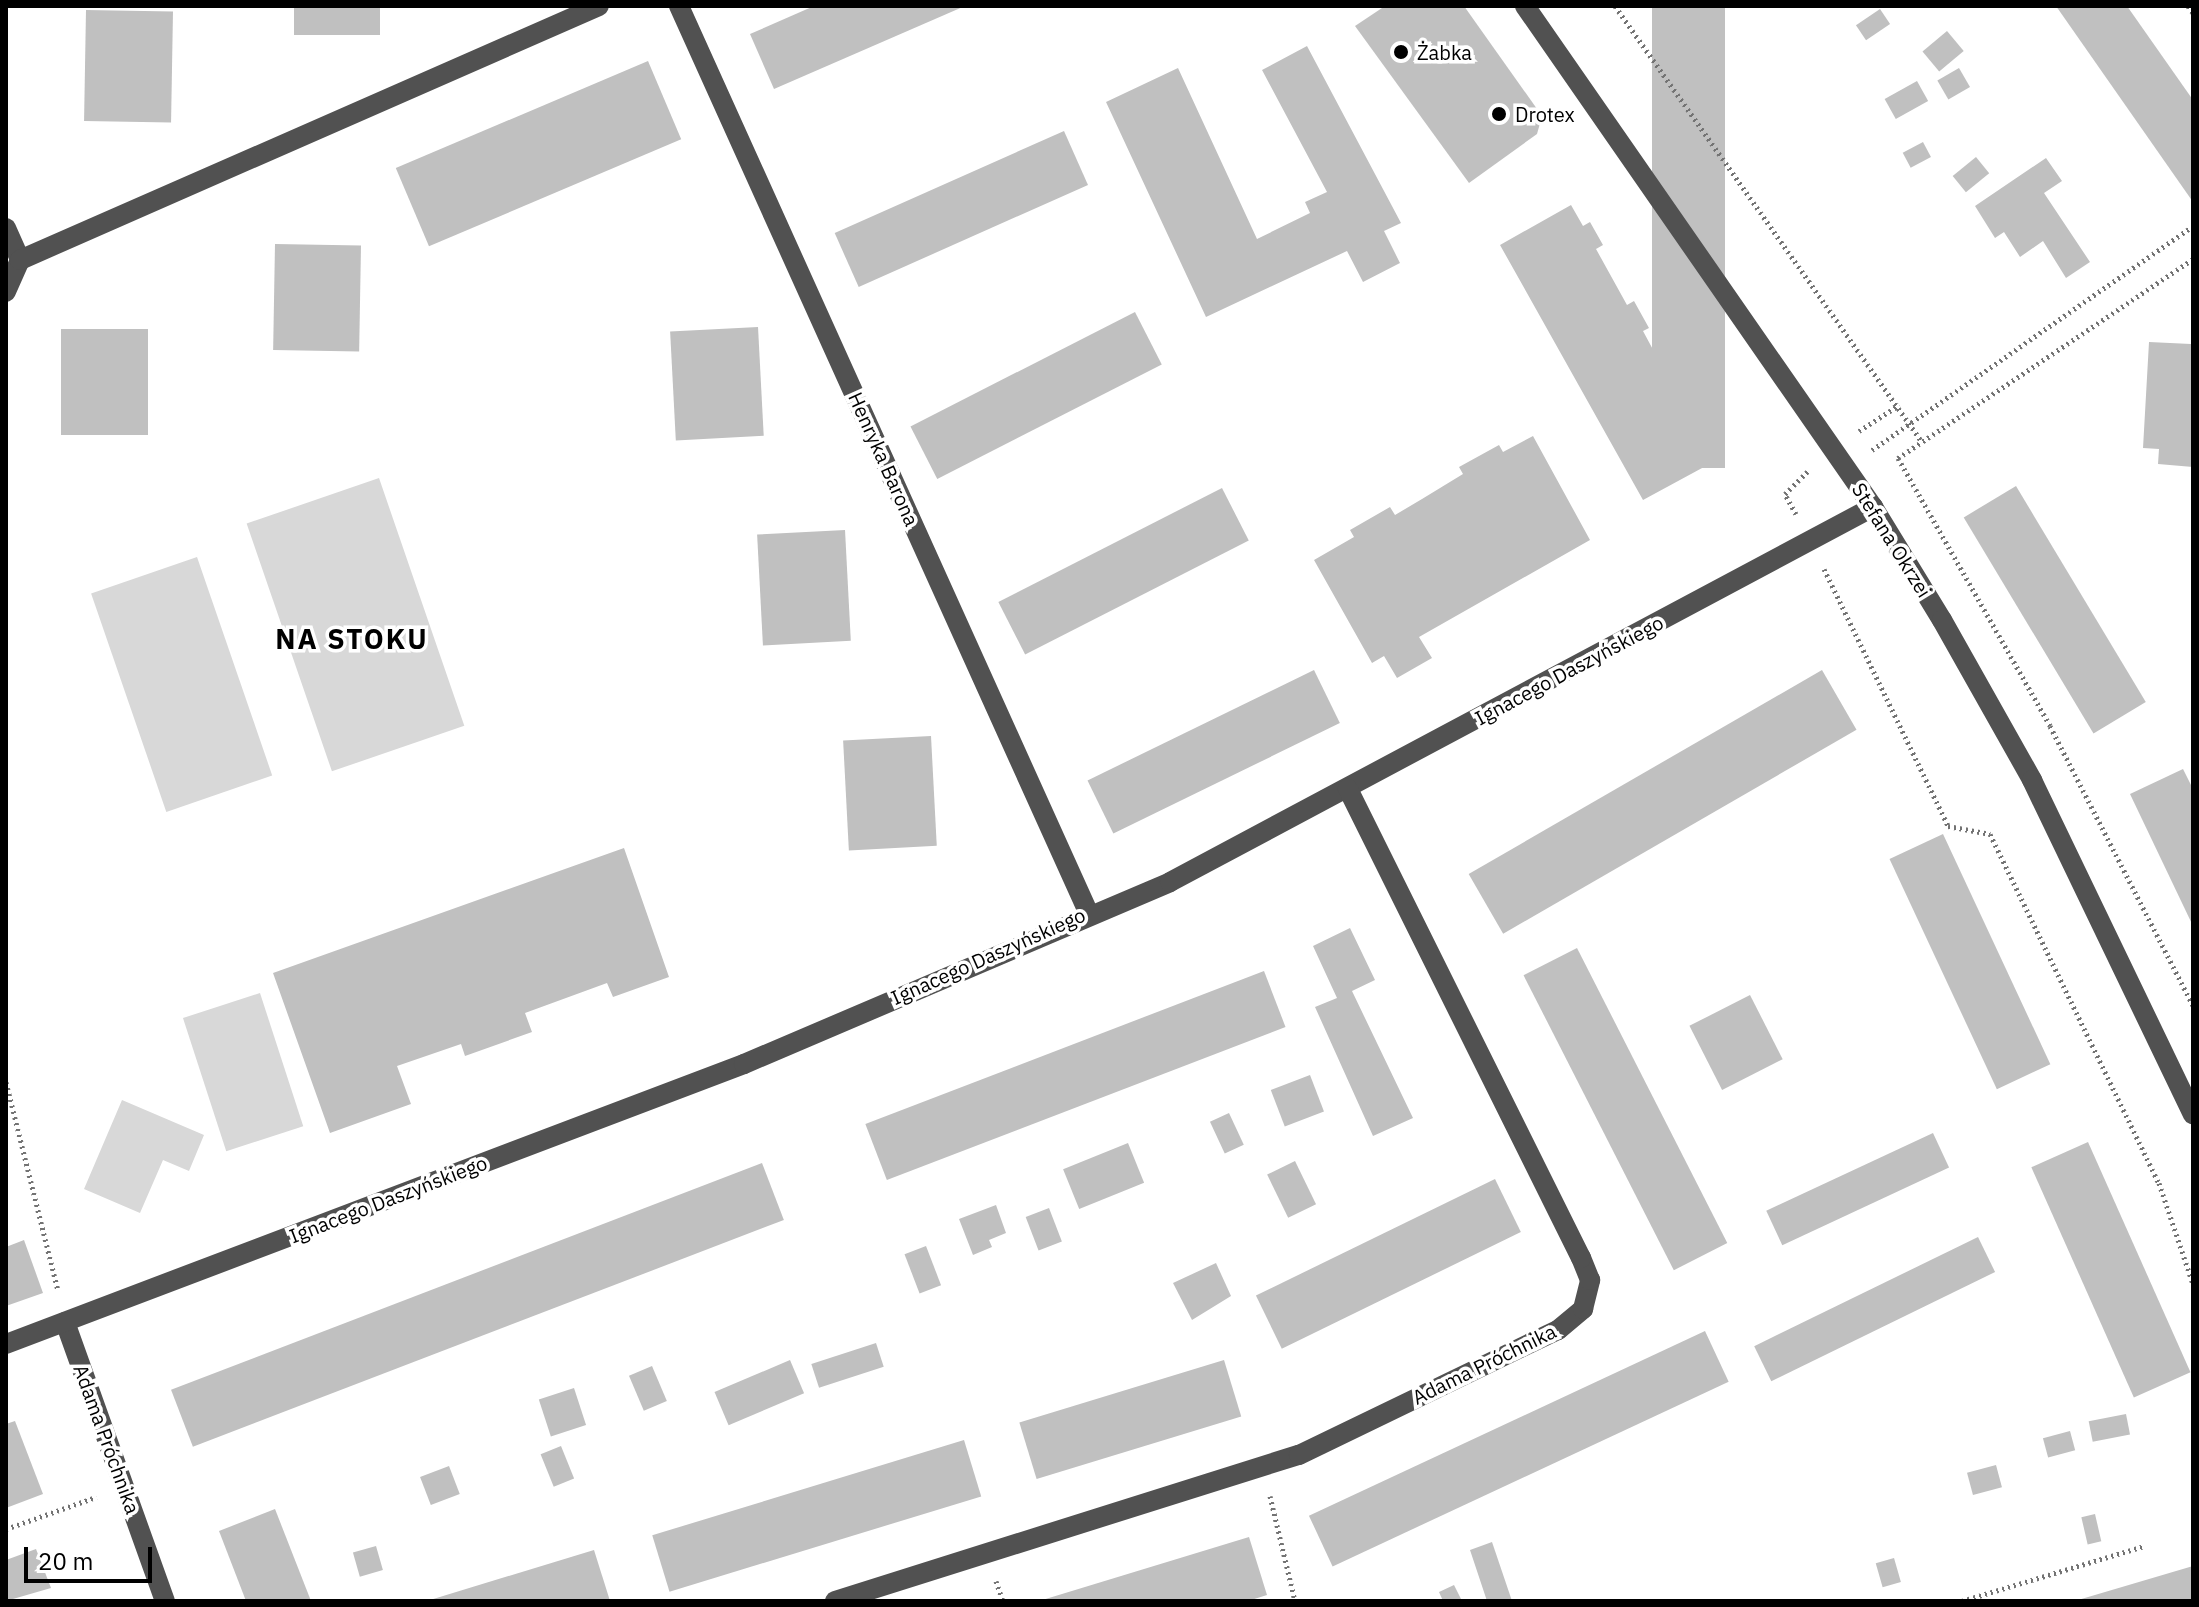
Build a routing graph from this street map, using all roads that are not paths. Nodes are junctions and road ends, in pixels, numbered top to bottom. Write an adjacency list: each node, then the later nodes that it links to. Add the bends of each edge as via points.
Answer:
1 (599, 6): 5 (street)
2 (679, 6): 9 (street, Henryka Barona)
3 (1525, 6): 7 (street, Stefana Okrzei)
4 (6, 228): 5 (street)
5 (20, 260): 6 (street)
6 (6, 292)
7 (1873, 507): 8 (street, Ignacego Daszyńskiego); 10 (street, Stefana Okrzei, via 2032,780)
8 (1348, 789): 9 (street, Ignacego Daszyńskiego, via 1170,882); 14 (street, Adama Próchnika, via 1570,1234 1590,1280 1583,1309 1558,1330 1299,1455)
9 (1088, 912): 11 (street, Ignacego Daszyńskiego, via 744,1064)
10 (2193, 1114)
11 (65, 1322): 12 (street, Ignacego Daszyńskiego); 13 (street, Adama Próchnika)
12 (6, 1344)
13 (165, 1601)
14 (835, 1601)

